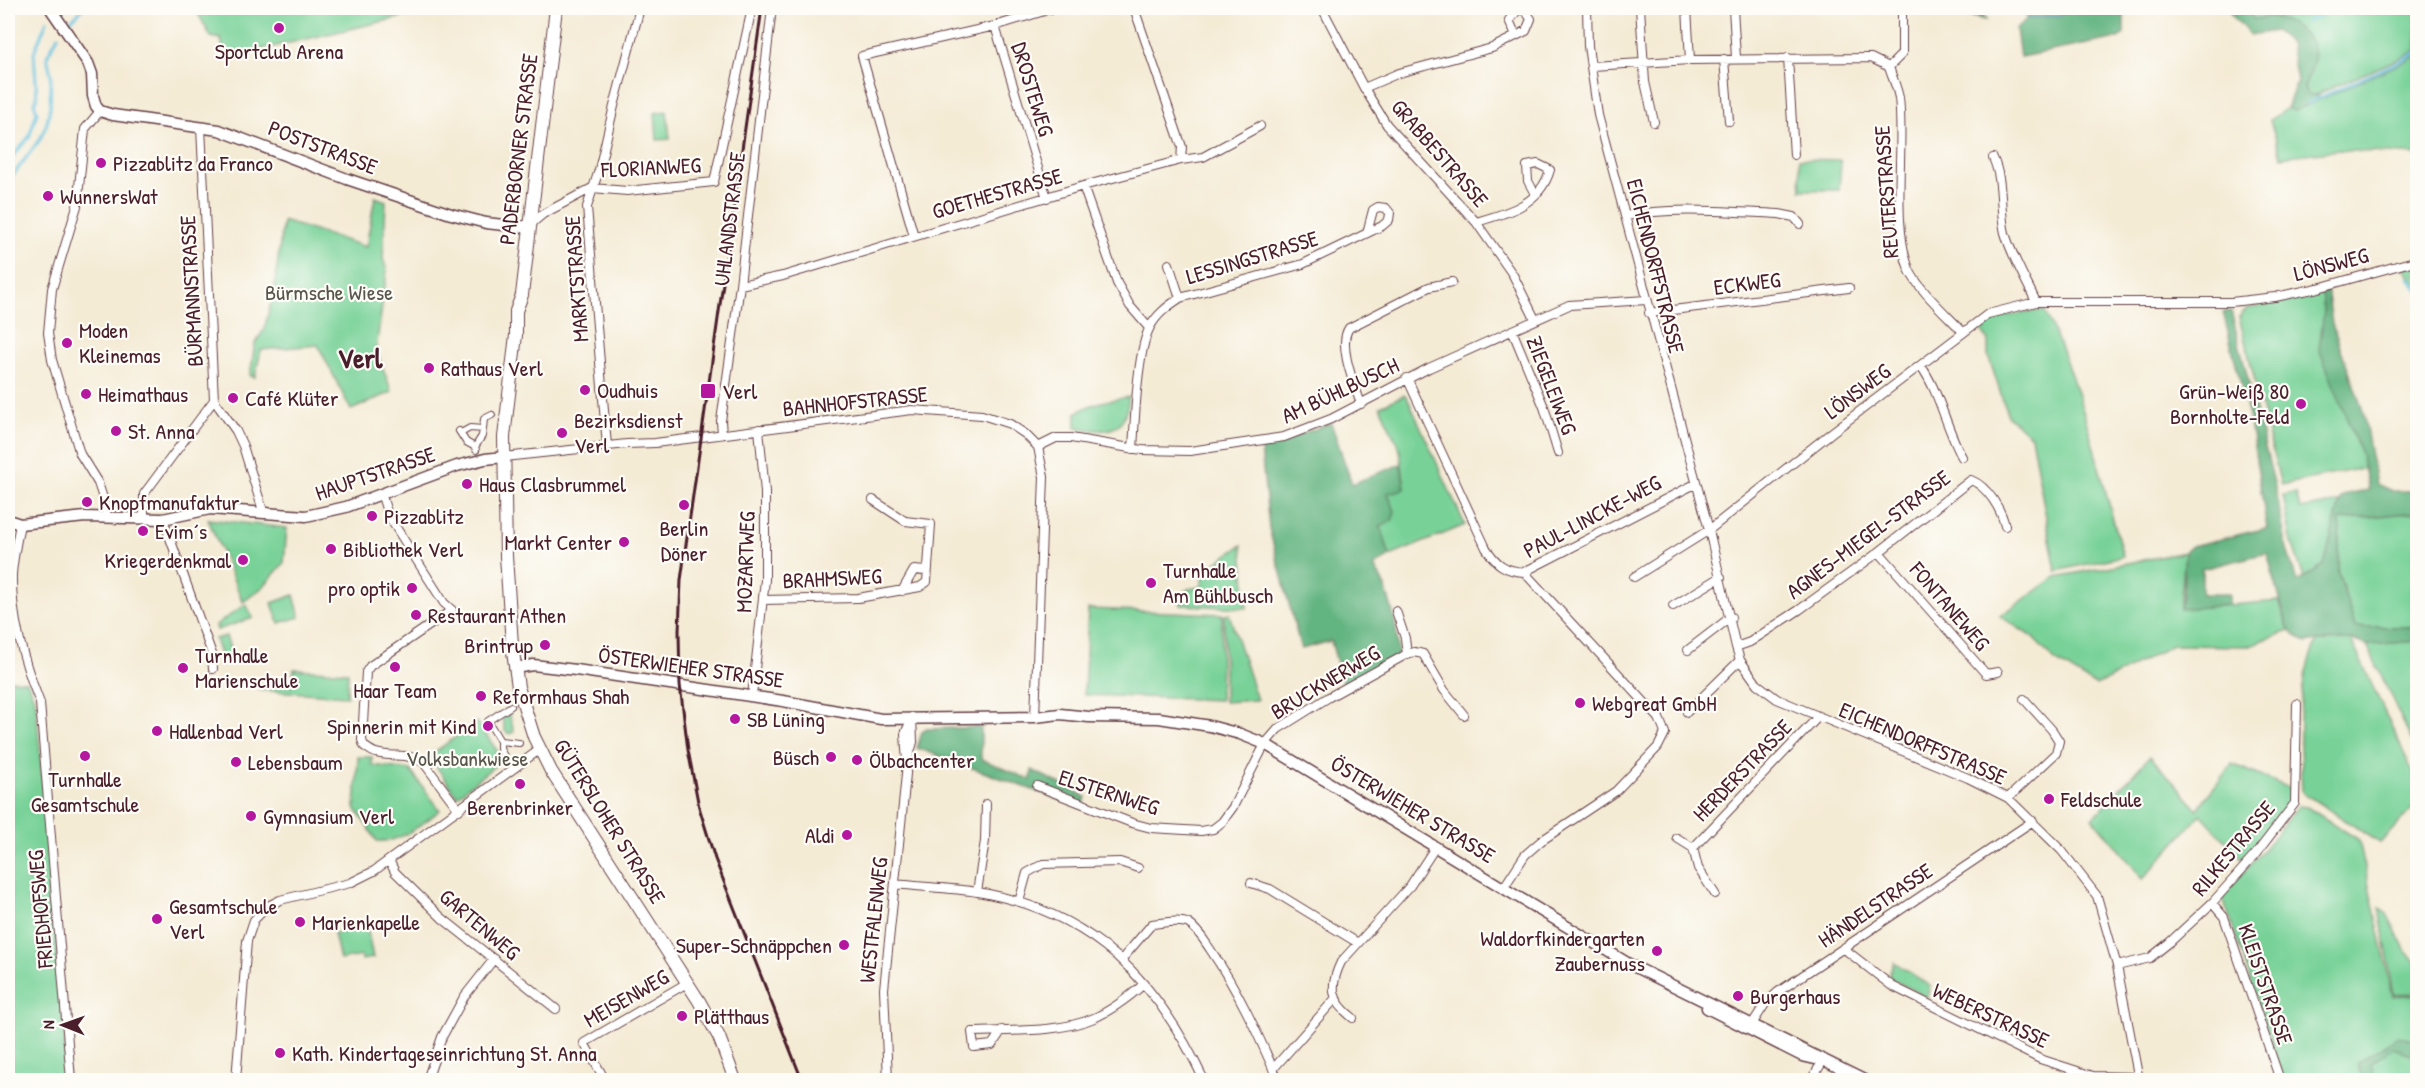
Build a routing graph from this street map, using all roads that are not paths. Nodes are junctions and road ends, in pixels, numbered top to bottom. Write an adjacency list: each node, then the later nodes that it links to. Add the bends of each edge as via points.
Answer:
1 (50, 8): 24 (street, via 88,63 94,102)
2 (556, 8): 39 (main road, PADERBORNER STRASSE)
3 (640, 8): 33 (street, MARKTSTRASSE)
4 (752, 8): 33 (street, FLORIANWEG, via 714,182 627,191)
5 (772, 8): 45 (street, UHLANDSTRASSE)
6 (1054, 8): 14 (street)
7 (1134, 8): 31 (street, via 1182,147)
8 (1322, 8): 23 (street, GRABBESTRASSE)
9 (1587, 8): 21 (street, EICHENDORFFSTRASSE)
10 (1640, 8): 20 (street)
11 (1687, 8): 19 (street)
12 (1733, 8): 16 (street)
13 (1902, 8): 22 (street, via 1902,54)
14 (995, 26): 35 (street, DROSTEWEG); 41 (street, via 862,56)
15 (1516, 36): 23 (street, via 1492,48 1399,73)
16 (1736, 58): 17 (street); 18 (street)
17 (1788, 58): 22 (street, via 1871,58); 29 (street)
18 (1724, 59): 19 (street); 25 (street)
19 (1690, 60): 20 (street)
20 (1643, 62): 21 (street); 26 (street)
21 (1592, 66): 36 (street, EICHENDORFFSTRASSE, via 1598,115)
22 (1889, 67): 54 (street, REUTERSTRASSE, via 1899,96 1901,222 1909,268)
23 (1364, 88): 37 (street, GRABBESTRASSE, via 1387,124)
24 (100, 111): 28 (street, POSTSTRASSE); 73 (street, via 85,129 76,206 52,289 48,333 52,360 80,454 98,483)
25 (1728, 121)
26 (1654, 122)
27 (1260, 126): 31 (street, GOETHESTRASSE, via 1203,158)
28 (201, 127): 39 (street, POSTSTRASSE, via 242,137 347,179 474,221); 57 (street, BÜRMANNSTRASSE)
29 (1794, 155)
30 (1993, 158): 49 (street, via 1999,171 2005,231)
31 (1181, 160): 32 (street, GOETHESTRASSE)
32 (1083, 186): 35 (street, GOETHESTRASSE); 52 (street, via 1116,283)
33 (592, 188): 39 (street, FLORIANWEG); 63 (street, MARKTSTRASSE, via 587,207)
34 (1535, 194): 37 (street, via 1528,204)
35 (1047, 198): 41 (street, GOETHESTRASSE)
36 (1626, 216): 38 (street, via 1670,212 1779,214 1794,217); 48 (street, EICHENDORFFSTRASSE)
37 (1476, 222): 51 (street, GRABBESTRASSE, via 1513,275)
38 (1800, 224)
39 (530, 225): 67 (main road, PADERBORNER STRASSE)
40 (1366, 233): 47 (street, LESSINGSTRASSE, via 1303,264)
41 (914, 236): 45 (street, GOETHESTRASSE)
42 (2418, 260): 49 (street, LÖNSWEG, via 2318,288 2231,302)
43 (1169, 264): 47 (street, LESSINGSTRASSE)
44 (1452, 282): 58 (street, via 1429,287 1349,328 1347,355)
45 (740, 285): 62 (street, UHLANDSTRASSE)
46 (1849, 288): 50 (street, ECKWEG)
47 (1180, 298): 52 (street, LESSINGSTRASSE, via 1164,308)
48 (1646, 300): 50 (street, EICHENDORFFSTRASSE); 51 (street, AM BÜHLBUSCH, via 1569,305)
49 (2036, 302): 54 (street, LÖNSWEG, via 1988,314)
50 (1649, 313): 69 (street, EICHENDORFFSTRASSE)
51 (1535, 320): 53 (street, AM BÜHLBUSCH)
52 (1149, 328): 65 (street, LESSINGSTRASSE, via 1142,350)
53 (1512, 330): 56 (street, AM BÜHLBUSCH); 66 (street, ZIEGELEIWEG, via 1544,407)
54 (1963, 332): 55 (street, LÖNSWEG)
55 (1921, 366): 68 (street, AGNES-MIEGEL-STRASSE, via 1931,380); 79 (street, LÖNSWEG)
56 (1407, 378): 58 (street, AM BÜHLBUSCH); 82 (street, PAUL-LINCKE-WEG, via 1486,548 1502,567)
57 (214, 400): 72 (street, via 243,446); 74 (street, via 144,494)
58 (1361, 404): 65 (street, AM BÜHLBUSCH, via 1284,437 1190,451)
59 (492, 415): 61 (street, via 484,419)
60 (759, 429): 62 (street, BAHNHOFSTRASSE); 64 (street, BAHNHOFSTRASSE, via 932,410 982,415 1010,424); 86 (street, MOZARTWEG, via 765,492)
61 (485, 433): 61 (street, via 470,428 460,432 475,449)
62 (722, 434): 63 (street, BAHNHOFSTRASSE)
63 (607, 446): 67 (street, BAHNHOFSTRASSE)
64 (1038, 447): 65 (street, AM BÜHLBUSCH, via 1056,438 1071,438); 104 (street, via 1043,463 1044,498)
65 (1133, 449)
66 (1558, 453)
67 (504, 457): 70 (street, HAUPTSTRASSE, via 457,466); 94 (main road, GÜTERSLOHER STRASSE)
68 (1962, 457)
69 (1695, 484): 79 (street, EICHENDORFFSTRASSE); 82 (street, PAUL-LINCKE-WEG)
70 (381, 493): 72 (street, HAUPTSTRASSE, via 325,513); 116 (street, via 388,515 452,610 366,672 363,746 375,753 418,759)
71 (873, 500): 81 (street, via 904,521 930,524)
72 (264, 514): 75 (street, HAUPTSTRASSE, via 210,509)
73 (106, 517): 74 (street, HAUPTSTRASSE); 77 (street, HAUPTSTRASSE)
74 (144, 518): 75 (street, HAUPTSTRASSE)
75 (163, 519): 95 (street, via 212,654)
76 (8, 520): 77 (street, HAUPTSTRASSE)
77 (20, 524): 145 (street, FRIEDHOFSWEG, via 12,573 13,605 40,703)
78 (2005, 526): 80 (street, AGNES-MIEGEL-STRASSE, via 2001,512 1978,483 1971,480)
79 (1709, 530): 83 (street); 84 (street, EICHENDORFFSTRASSE)
80 (1879, 552): 90 (street, AGNES-MIEGEL-STRASSE, via 1750,642); 96 (street, FONTANEWEG, via 1986,674)
81 (926, 571): 85 (street, BRAHMSWEG, via 914,570); 85 (street, BRAHMSWEG, via 927,582)
82 (1524, 572): 125 (street, via 1659,718 1665,733 1658,747 1616,791 1541,841 1525,855)
83 (1634, 577)
84 (1721, 577): 87 (street); 89 (street, EICHENDORFFSTRASSE)
85 (902, 591): 86 (street, BRAHMSWEG, via 858,598)
86 (763, 600): 97 (street, MOZARTWEG)
87 (1673, 606)
88 (1396, 610): 92 (street, BRUCKNERWEG)
89 (1731, 617): 90 (street, EICHENDORFFSTRASSE); 91 (street)
90 (1736, 647): 93 (street, EICHENDORFFSTRASSE)
91 (1688, 650)
92 (1407, 654): 102 (street, BRUCKNERWEG, via 1424,654); 110 (street, BRUCKNERWEG, via 1278,729)
93 (1740, 660): 101 (street); 105 (street, EICHENDORFFSTRASSE, via 1757,684 1777,699)
94 (515, 668): 97 (street, ÖSTERWIEHER STRASSE, via 545,666); 111 (main road, GÜTERSLOHER STRASSE)
95 (213, 669)
96 (1998, 672)
97 (752, 696): 103 (street, ÖSTERWIEHER STRASSE, via 881,719)
98 (2024, 699): 114 (street, via 2059,741 2056,753)
99 (2297, 704): 129 (street, RILKESTRASSE, via 2295,803)
100 (511, 706): 106 (street, via 488,721)
101 (1687, 712)
102 (1464, 716)
103 (912, 717): 104 (street, ÖSTERWIEHER STRASSE); 124 (street, WESTFALENWEG, via 905,734 907,763)
104 (1035, 717): 110 (street, ÖSTERWIEHER STRASSE, via 1141,717 1194,723)
105 (1818, 717): 114 (street, EICHENDORFFSTRASSE); 120 (street, HERDERSTRASSE)
106 (495, 732): 107 (street); 108 (street)
107 (488, 737)
108 (500, 741): 109 (street); 112 (street)
109 (519, 742)
110 (1265, 744): 113 (street, ELSTERNWEG, via 1233,807 1213,829 1151,828); 119 (street, ÖSTERWIEHER STRASSE)
111 (539, 750): 116 (street); 135 (main road, GÜTERSLOHER STRASSE)
112 (505, 758)
113 (1037, 786)
114 (2008, 798): 117 (street, EICHENDORFFSTRASSE)
115 (986, 804): 126 (street)
116 (459, 810): 121 (street)
117 (2033, 821): 131 (street, HÄNDELSTRASSE); 134 (street, EICHENDORFFSTRASSE, via 2062,850 2097,896)
118 (1677, 838): 120 (street, HERDERSTRASSE)
119 (1436, 846): 125 (street, ÖSTERWIEHER STRASSE); 130 (street, via 1410,886)
120 (1693, 848): 127 (street, HERDERSTRASSE, via 1698,868)
121 (389, 860): 133 (street, GARTENWEG, via 395,872 442,918); 146 (street, via 350,883 280,900 254,920 248,941)
122 (1138, 868): 128 (street, via 1120,862 1043,864 1027,873)
123 (1251, 883): 130 (street, via 1270,889)
124 (895, 884): 126 (street); 150 (street, WESTFALENWEG, via 884,989)
125 (1503, 887): 140 (street, ÖSTERWIEHER STRASSE, via 1629,964 1696,998 1709,1010)
126 (977, 892): 128 (street)
127 (1716, 894)
128 (1019, 902): 132 (street, via 1067,923)
129 (2212, 903): 134 (street, RILKESTRASSE, via 2150,958); 155 (street, KLEISTSTRASSE, via 2224,916)
130 (1358, 944): 137 (street, via 1334,975)
131 (1843, 948): 140 (street, HÄNDELSTRASSE, via 1778,992); 144 (street, WEBERSTRASSE, via 1892,986 2040,1059 2093,1076)
132 (1122, 958): 136 (street); 143 (street, via 1152,924 1188,923 1229,977)
133 (494, 959): 138 (street, GARTENWEG); 147 (street, via 464,997 447,1027)
134 (2117, 966): 144 (street, EICHENDORFFSTRASSE)
135 (687, 983): 148 (street, MEISENWEG, via 584,1043); 149 (main road, GÜTERSLOHER STRASSE, via 719,1036)
136 (1144, 984): 141 (street, via 1092,1019 1065,1026); 151 (street, via 1174,1022)
137 (1335, 999): 139 (street); 143 (street)
138 (556, 1009)
139 (1353, 1018)
140 (1751, 1027): 142 (street, ÖSTERWIEHER STRASSE, via 1802,1056)
141 (1002, 1030)
142 (1823, 1061): 153 (street); 154 (street, ÖSTERWIEHER STRASSE)
143 (1273, 1069): 152 (street)
144 (2139, 1079)
145 (71, 1080)
146 (236, 1080)
147 (427, 1080)
148 (605, 1080)
149 (735, 1080)
150 (888, 1080)
151 (1204, 1080)
152 (1278, 1080)
153 (1811, 1080)
154 (1864, 1080)
155 (2280, 1080)

